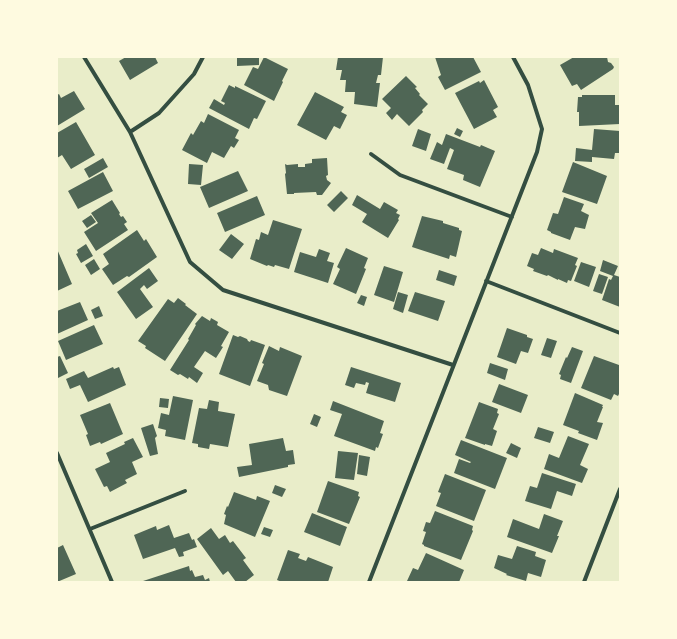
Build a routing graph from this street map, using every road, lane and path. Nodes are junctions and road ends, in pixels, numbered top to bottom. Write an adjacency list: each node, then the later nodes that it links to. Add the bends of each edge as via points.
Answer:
1 (84, 57): 4 (street)
2 (203, 57): 4 (street, via 194,74 160,113)
3 (514, 57): 6 (street, via 528,85 542,129 537,152)
4 (130, 132): 9 (street, via 190,262 223,290)
5 (371, 154): 6 (street, via 400,175)
6 (512, 217): 7 (street)
7 (486, 281): 8 (street); 9 (street)
8 (620, 333)
9 (453, 365): 15 (street)
10 (57, 453): 13 (street)
11 (620, 488): 16 (street)
12 (184, 491): 13 (street)
13 (90, 529): 14 (street)
14 (112, 582)
15 (369, 582)
16 (584, 582)

